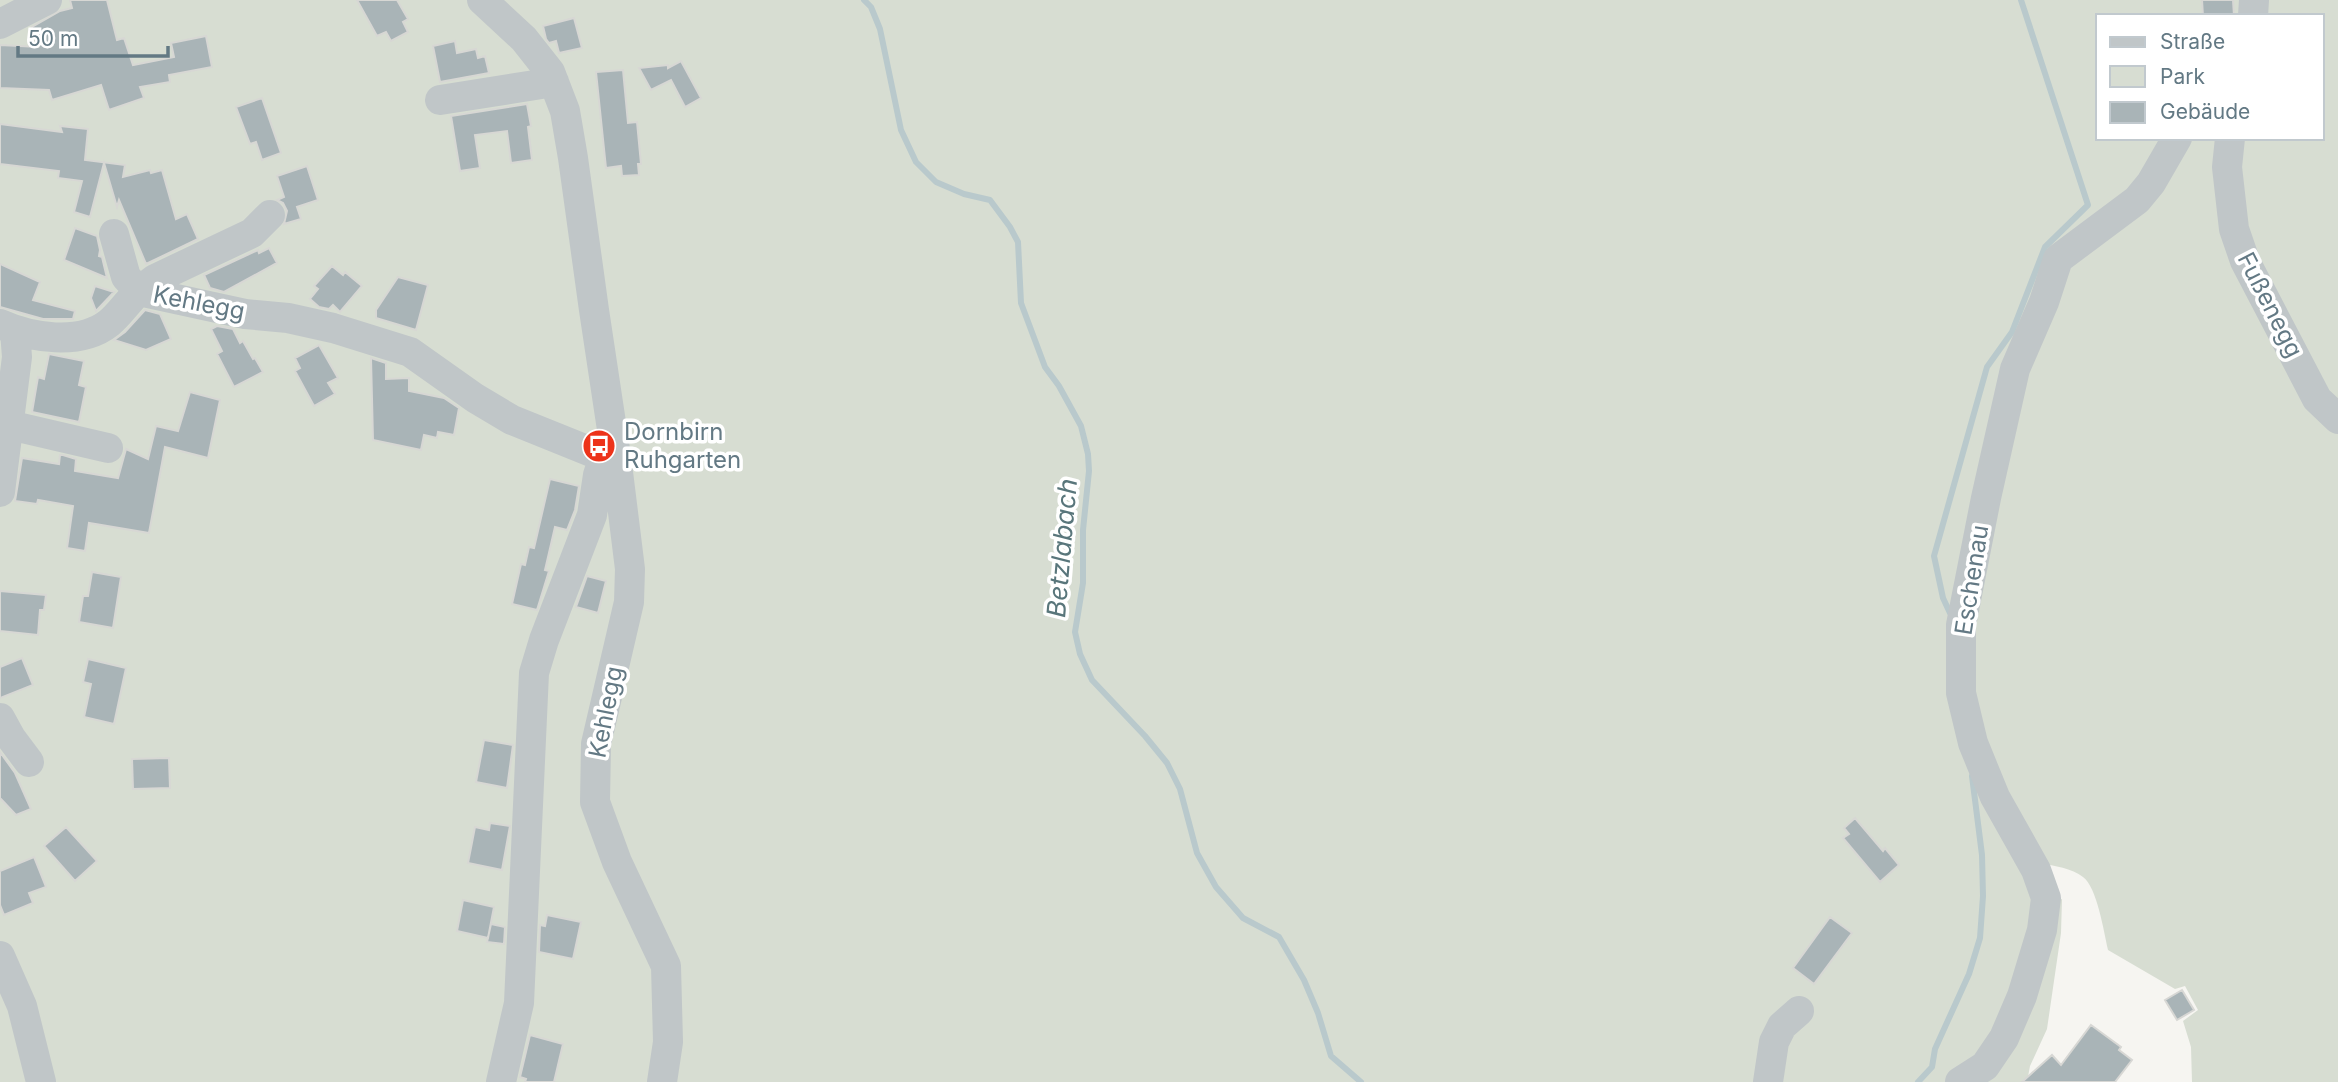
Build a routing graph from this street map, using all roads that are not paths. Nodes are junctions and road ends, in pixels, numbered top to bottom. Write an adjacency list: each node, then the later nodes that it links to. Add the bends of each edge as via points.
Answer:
1 (47, 0): 3 (street)
2 (482, 0): 4 (street, Kehlegg, via 539,56)
3 (0, 24)
4 (554, 82): 5 (street); 15 (street, Kehlegg, via 565,111 573,158)
5 (440, 100)
6 (2176, 140): 25 (street, Eschenau, via 2137,200 2058,259 2015,369 1961,625 1961,693 1990,786 2036,870 2046,898 2038,943 2004,1038 1985,1066)
7 (2230, 140): 12 (street, Fußenegg, via 2227,167 2234,229 2245,261 2317,398)
8 (270, 215): 10 (street, Kehlegg, via 252,233)
9 (114, 234): 10 (street, Kehlegg, via 127,277)
10 (139, 291): 11 (street, Kehlegg, via 110,323 91,334 65,338); 15 (street, Kehlegg, via 333,328 410,352 512,420)
11 (8, 327): 13 (street, Kehlegg, via 17,357)
12 (2338, 419)
13 (9, 425): 14 (street); 16 (street, Kehlegg)
14 (108, 448)
15 (610, 456): 23 (street, Kehlegg, via 598,475 592,514 534,673 519,1003); 24 (street, Kehlegg, via 630,569 629,602 596,744 595,802 617,862 666,966 668,1042)
16 (0, 492)
17 (0, 718): 18 (street)
18 (29, 762)
19 (0, 956): 22 (street, via 22,1006)
20 (1799, 1011): 21 (street, via 1782,1026 1774,1042)
21 (1776, 1078)
22 (41, 1082)
23 (501, 1082)
24 (662, 1082)
25 (1960, 1082)

